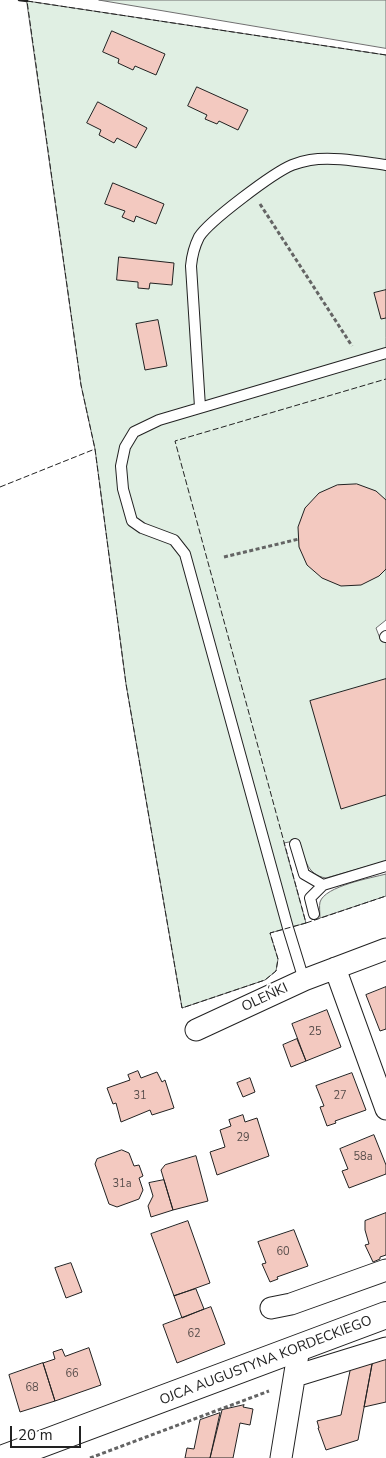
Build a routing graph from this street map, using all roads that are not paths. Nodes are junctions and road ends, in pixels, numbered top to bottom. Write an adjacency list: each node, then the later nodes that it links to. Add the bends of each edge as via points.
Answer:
1 (386, 165): 3 (lane, via 311,160 291,165 251,191 200,236 192,252 190,266)
2 (386, 353): 3 (lane)
3 (200, 407): 10 (lane, via 134,432 125,447 123,489 132,521 174,540 185,554)
4 (295, 844): 6 (lane, via 304,874)
5 (386, 866): 6 (lane)
6 (323, 884): 7 (lane, via 310,898)
7 (314, 914)
8 (386, 950): 9 (street, OLEŃKI)
9 (335, 968): 10 (street, OLEŃKI); 12 (street)
10 (304, 980): 11 (street, OLEŃKI)
11 (196, 1030)
12 (386, 1109)
13 (386, 1270): 14 (street)
14 (271, 1308)
15 (386, 1315): 16 (street, OJCA AUGUSTYNA KORDECKIEGO)
16 (300, 1348): 18 (street); 19 (street, OJCA AUGUSTYNA KORDECKIEGO)
17 (386, 1348): 18 (street)
18 (296, 1376): 20 (street)
19 (4, 1458)
20 (281, 1458)

